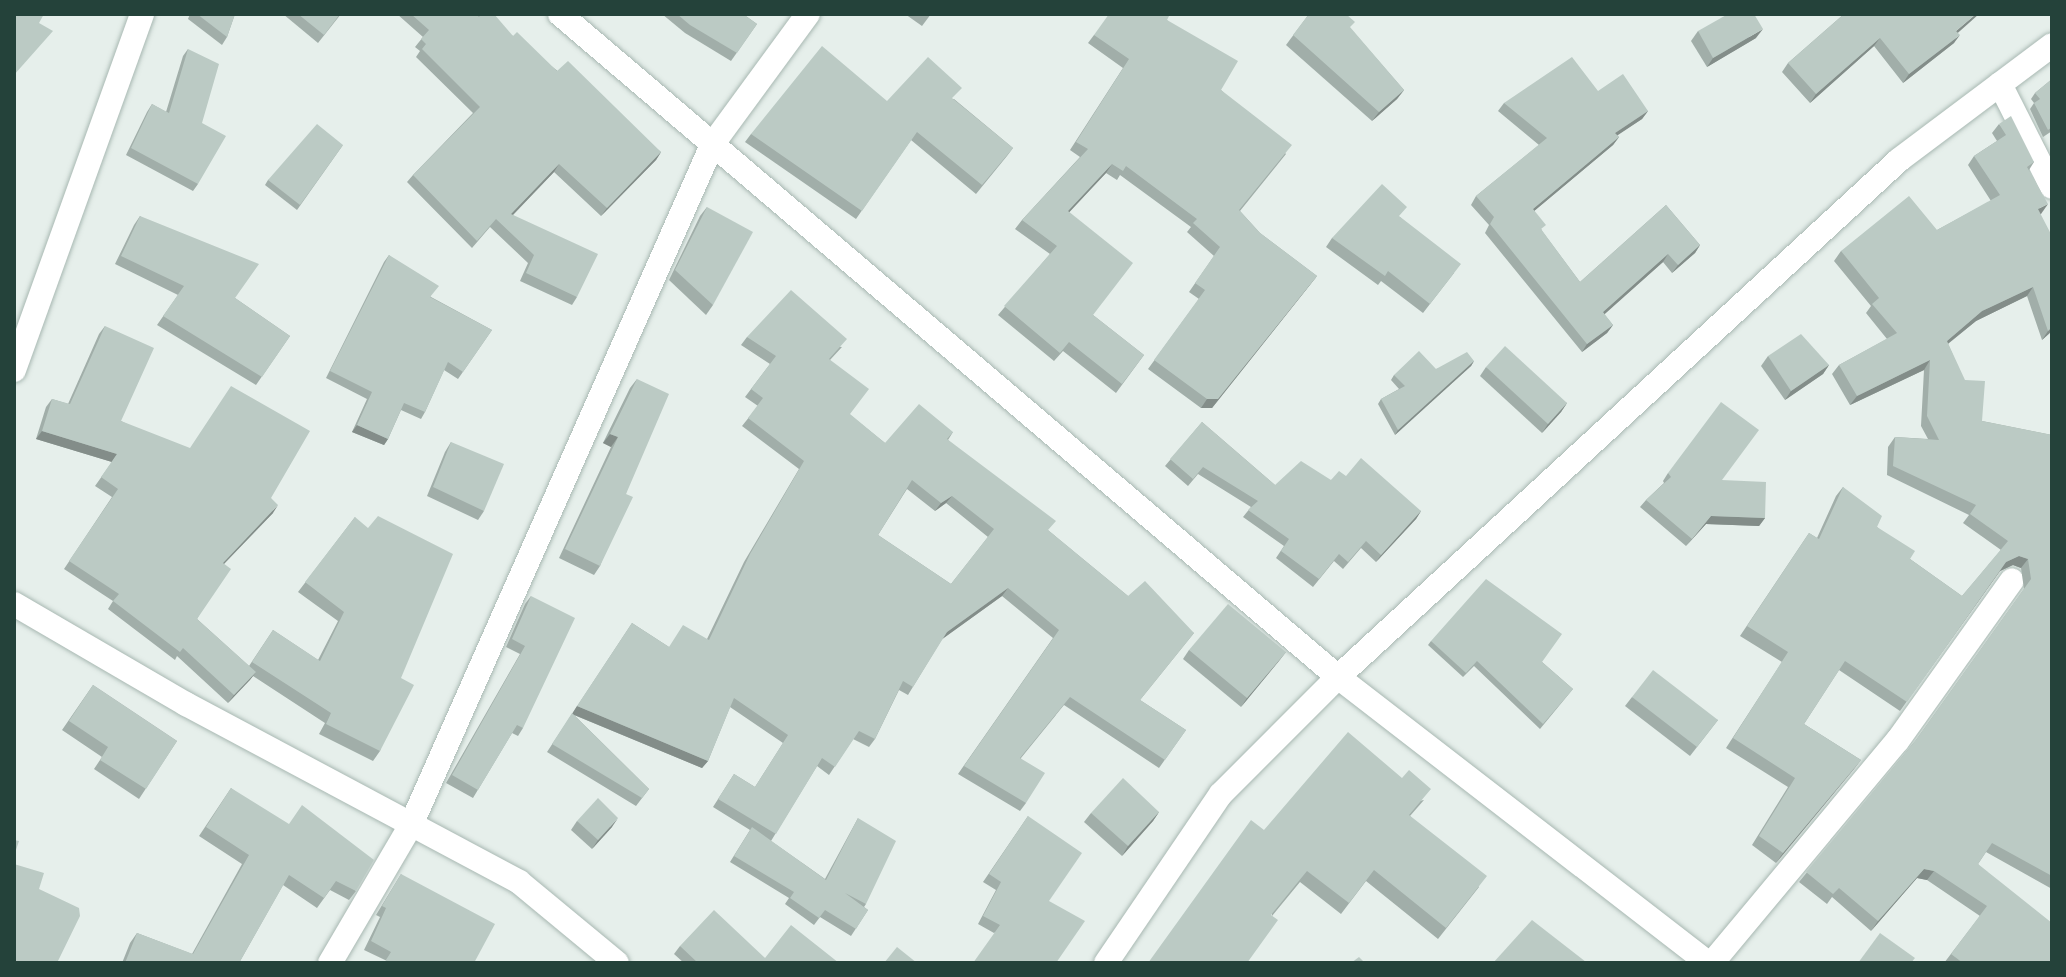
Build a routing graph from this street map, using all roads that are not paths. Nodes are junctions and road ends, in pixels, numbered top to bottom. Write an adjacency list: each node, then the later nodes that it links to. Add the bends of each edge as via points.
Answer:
1 (142, 14): 8 (street)
2 (560, 14): 6 (street)
3 (808, 14): 6 (street)
4 (2052, 45): 5 (street)
5 (2000, 84): 7 (street); 11 (street, via 1899,160)
6 (712, 145): 11 (street); 12 (street)
7 (2052, 187)
8 (14, 370)
9 (2012, 580): 16 (street, via 1898,740)
10 (14, 604): 12 (street)
11 (1338, 677): 15 (street, via 1221,794); 16 (street)
12 (411, 825): 13 (street); 14 (street, via 519,882)
13 (330, 963)
14 (617, 963)
15 (1106, 963)
16 (1710, 963)

